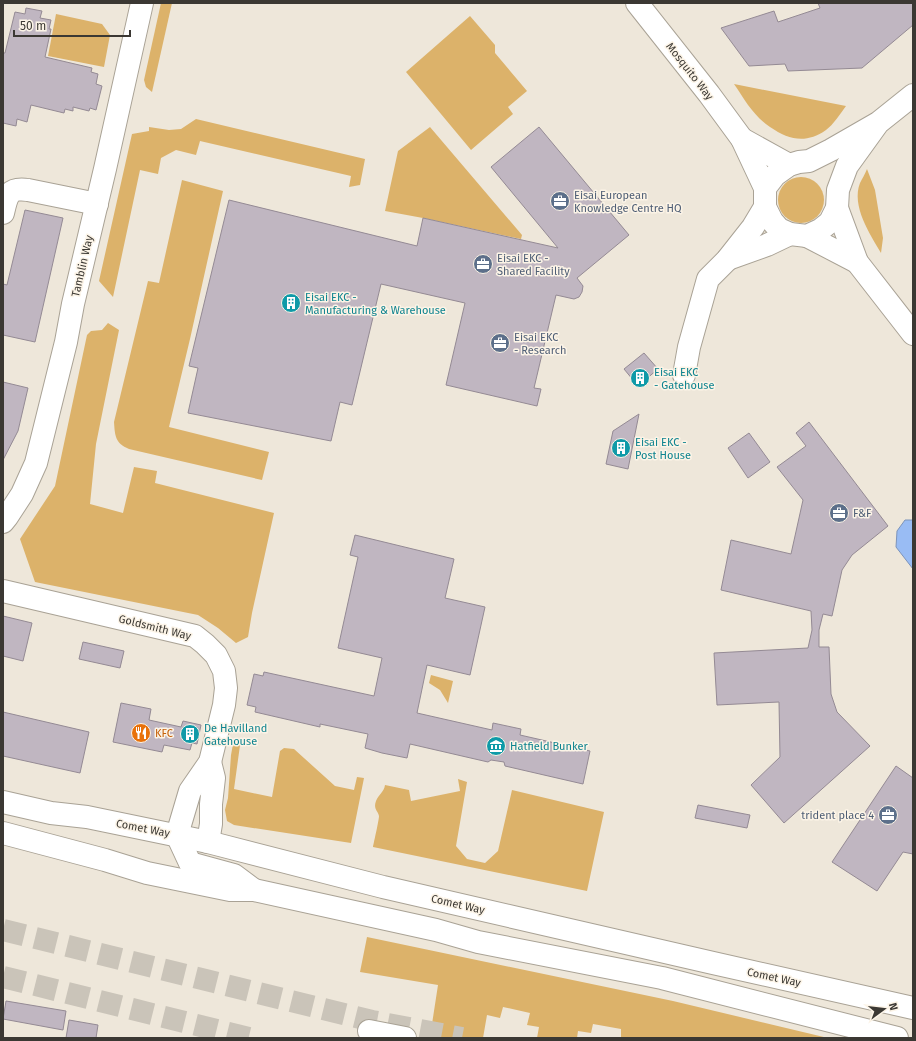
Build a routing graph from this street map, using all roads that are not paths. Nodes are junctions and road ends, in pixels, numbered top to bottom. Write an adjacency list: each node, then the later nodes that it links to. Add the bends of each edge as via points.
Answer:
1 (142, 3): 9 (street, Tamblin Way)
2 (637, 3): 5 (street, Mosquito Way)
3 (913, 95): 4 (street)
4 (878, 123): 6 (street, via 832,150); 8 (street, via 847,166)
5 (742, 139): 6 (street, Mosquito Way); 7 (street, Mosquito Way)
6 (799, 163): 7 (street, via 775,175); 8 (street, via 823,168 831,177)
7 (765, 197): 11 (street, via 772,221 779,228); 12 (street, via 753,227)
8 (838, 199): 11 (street, via 830,222 820,230); 13 (street)
9 (96, 204): 10 (street, via 22,189 10,193); 16 (street, Tamblin Way, via 66,342 36,462 22,494)
10 (3, 212)
11 (798, 235): 12 (street); 13 (street)
12 (727, 260): 15 (street, via 708,279)
13 (856, 262): 14 (street)
14 (913, 334)
15 (684, 375)
16 (3, 522)
17 (3, 591): 18 (street, Goldsmith Way, via 195,636 205,644 216,655 224,671 226,688)
18 (210, 762): 21 (street, Goldsmith Way, via 190,791); 22 (street, Goldsmith Way, via 214,778)
19 (3, 802): 21 (street, Comet Way)
20 (3, 834): 24 (street)
21 (177, 835): 22 (street, Comet Way); 23 (street)
22 (208, 842): 23 (street); 26 (street, Comet Way, via 383,887)
23 (190, 863): 24 (street); 25 (street, via 234,875)
24 (158, 875): 25 (street, via 230,890)
25 (254, 890): 29 (street, via 436,930 478,942 662,978)
26 (913, 1008)
27 (369, 1031): 28 (street)
28 (404, 1038)
29 (897, 1038)

